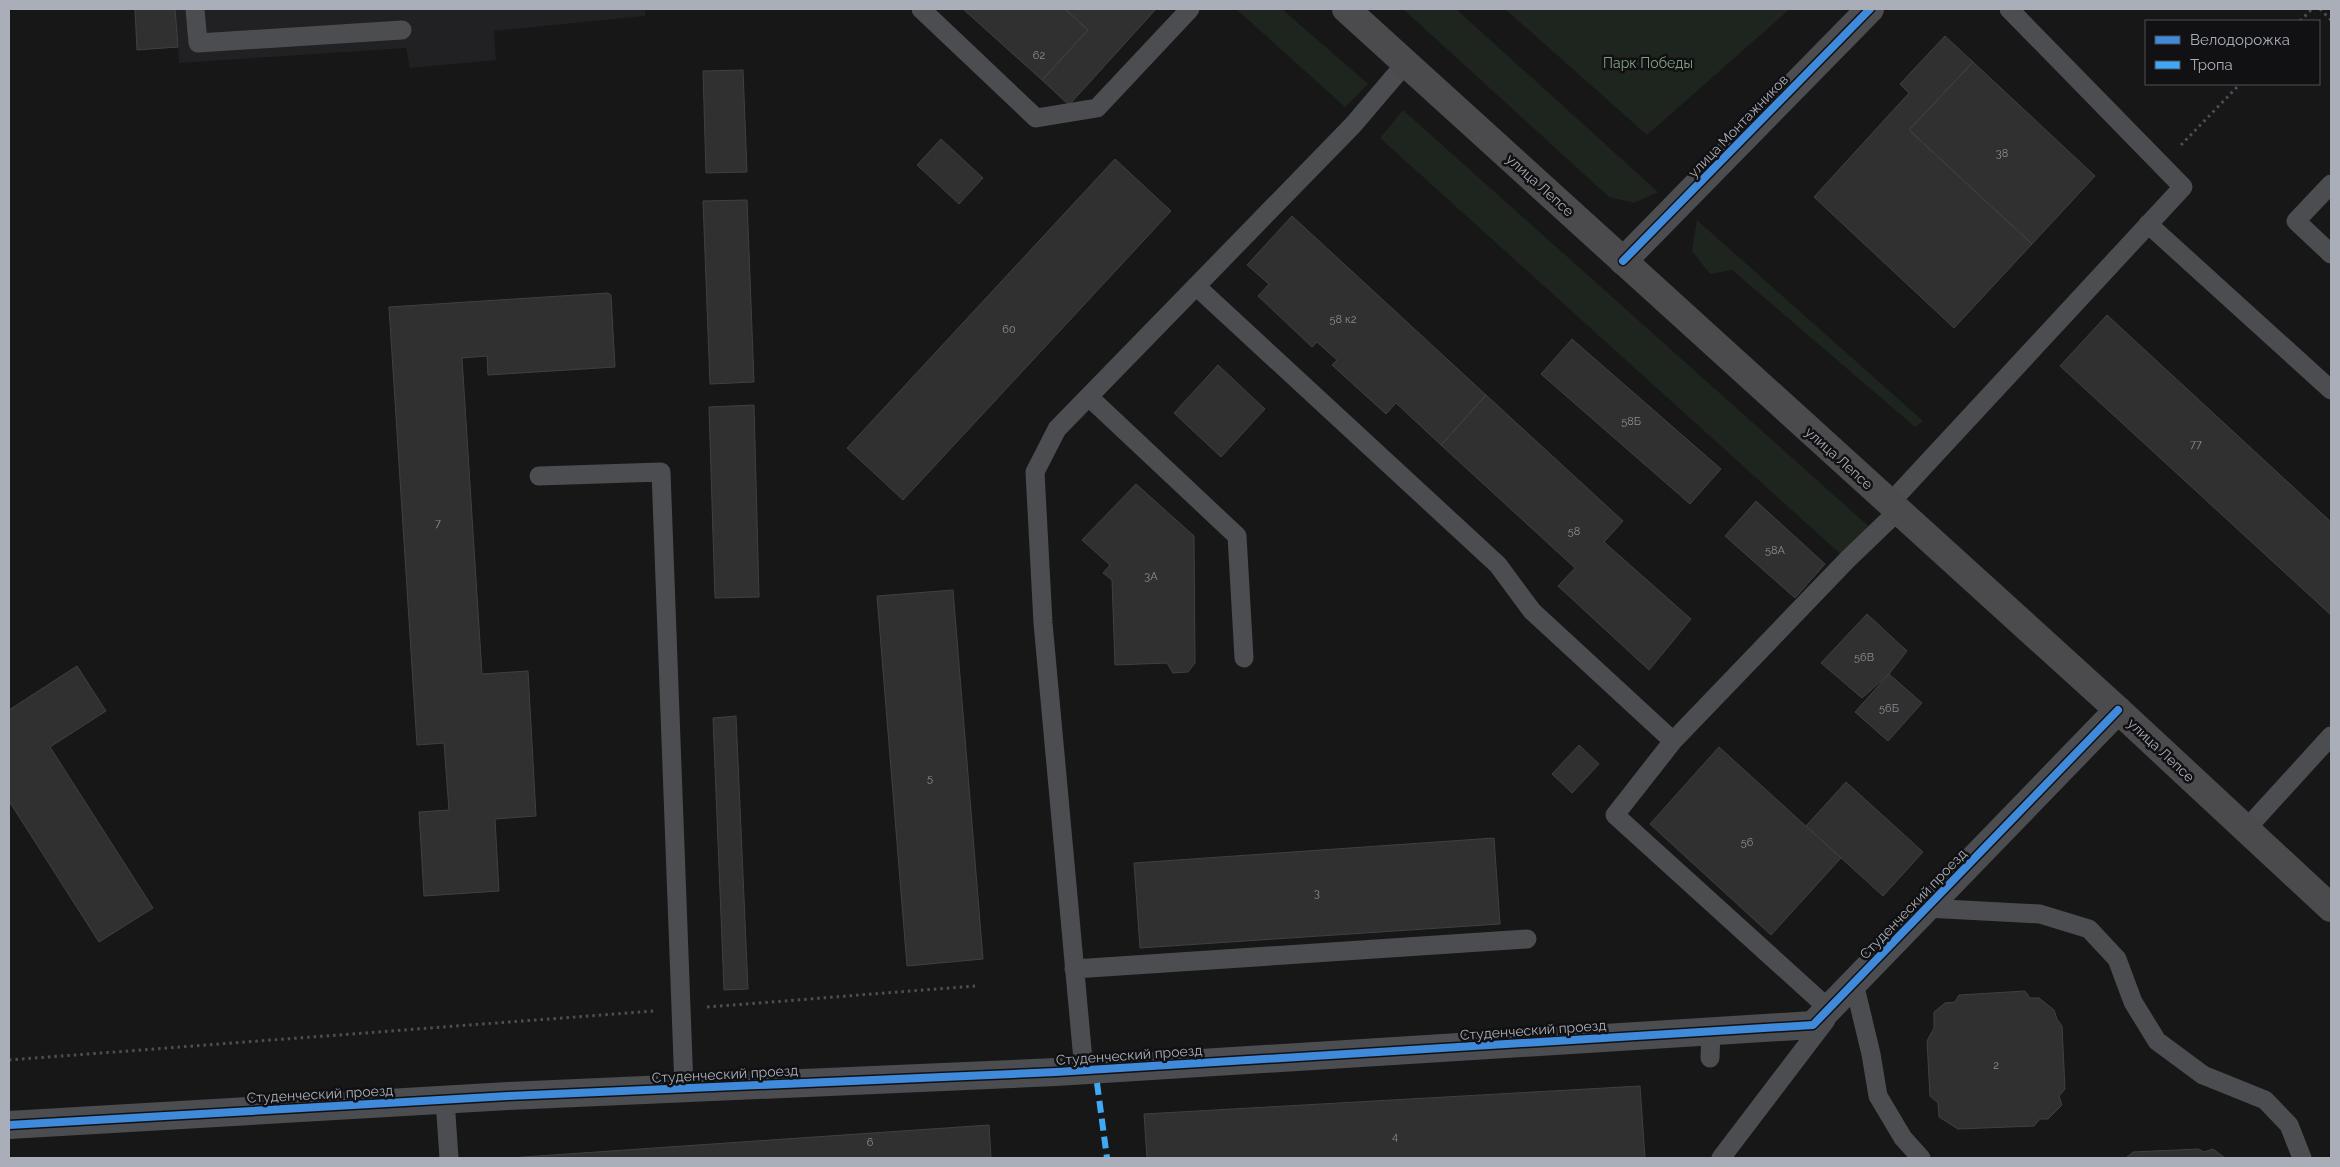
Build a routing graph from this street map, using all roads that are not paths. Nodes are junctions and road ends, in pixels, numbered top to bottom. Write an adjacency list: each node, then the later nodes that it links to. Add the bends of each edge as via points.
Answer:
1 (196, 9): 7 (lane, via 198,43)
2 (920, 9): 3 (lane, via 1036,118 1097,108)
3 (1190, 9)
4 (1346, 9): 8 (main road, улица Лепсе)
5 (1870, 9): 12 (street, улица Монтажников)
6 (2009, 9): 10 (lane, via 2183,187)
7 (402, 30)
8 (1405, 64): 12 (main road, улица Лепсе); 13 (lane, via 1353,125)
9 (2331, 184): 11 (lane, via 2296,221)
10 (2148, 224): 14 (lane); 17 (lane)
11 (2331, 254)
12 (1623, 260): 17 (main road, улица Лепсе)
13 (1196, 286): 15 (lane); 21 (lane, via 1498,565 1532,611)
14 (2331, 390)
15 (1089, 397): 18 (lane, via 1237,536); 26 (lane, via 1057,429 1035,472 1043,623)
16 (539, 476): 32 (lane, via 661,472)
17 (1894, 507): 19 (main road, улица Лепсе); 21 (lane, via 1841,567)
18 (1244, 658)
19 (2118, 710): 22 (main road, улица Лепсе); 23 (street, Студенческий проезд)
20 (2331, 736): 22 (lane)
21 (1673, 741): 28 (lane, via 1615,815)
22 (2247, 828): 24 (main road, улица Лепсе)
23 (1926, 908): 27 (street, Студенческий проезд); 38 (lane, via 2040,914 2089,929 2117,959 2133,1002 2156,1040 2203,1075 2265,1100 2289,1125)
24 (2331, 908)
25 (1527, 939): 26 (lane)
26 (1074, 969): 31 (lane)
27 (1854, 983): 28 (street, Студенческий проезд); 36 (lane); 37 (lane, via 1878,1096 1903,1138)
28 (1829, 1009): 29 (street, Студенческий проезд, via 1813,1025)
29 (1711, 1031): 30 (lane); 31 (street, Студенческий проезд)
30 (1710, 1058)
31 (1084, 1071): 32 (street, Студенческий проезд)
32 (684, 1088): 33 (street, Студенческий проезд)
33 (445, 1100): 34 (street, Студенческий проезд); 35 (lane)
34 (9, 1125)
35 (449, 1158)
36 (1721, 1158)
37 (1921, 1158)
38 (2302, 1158)

